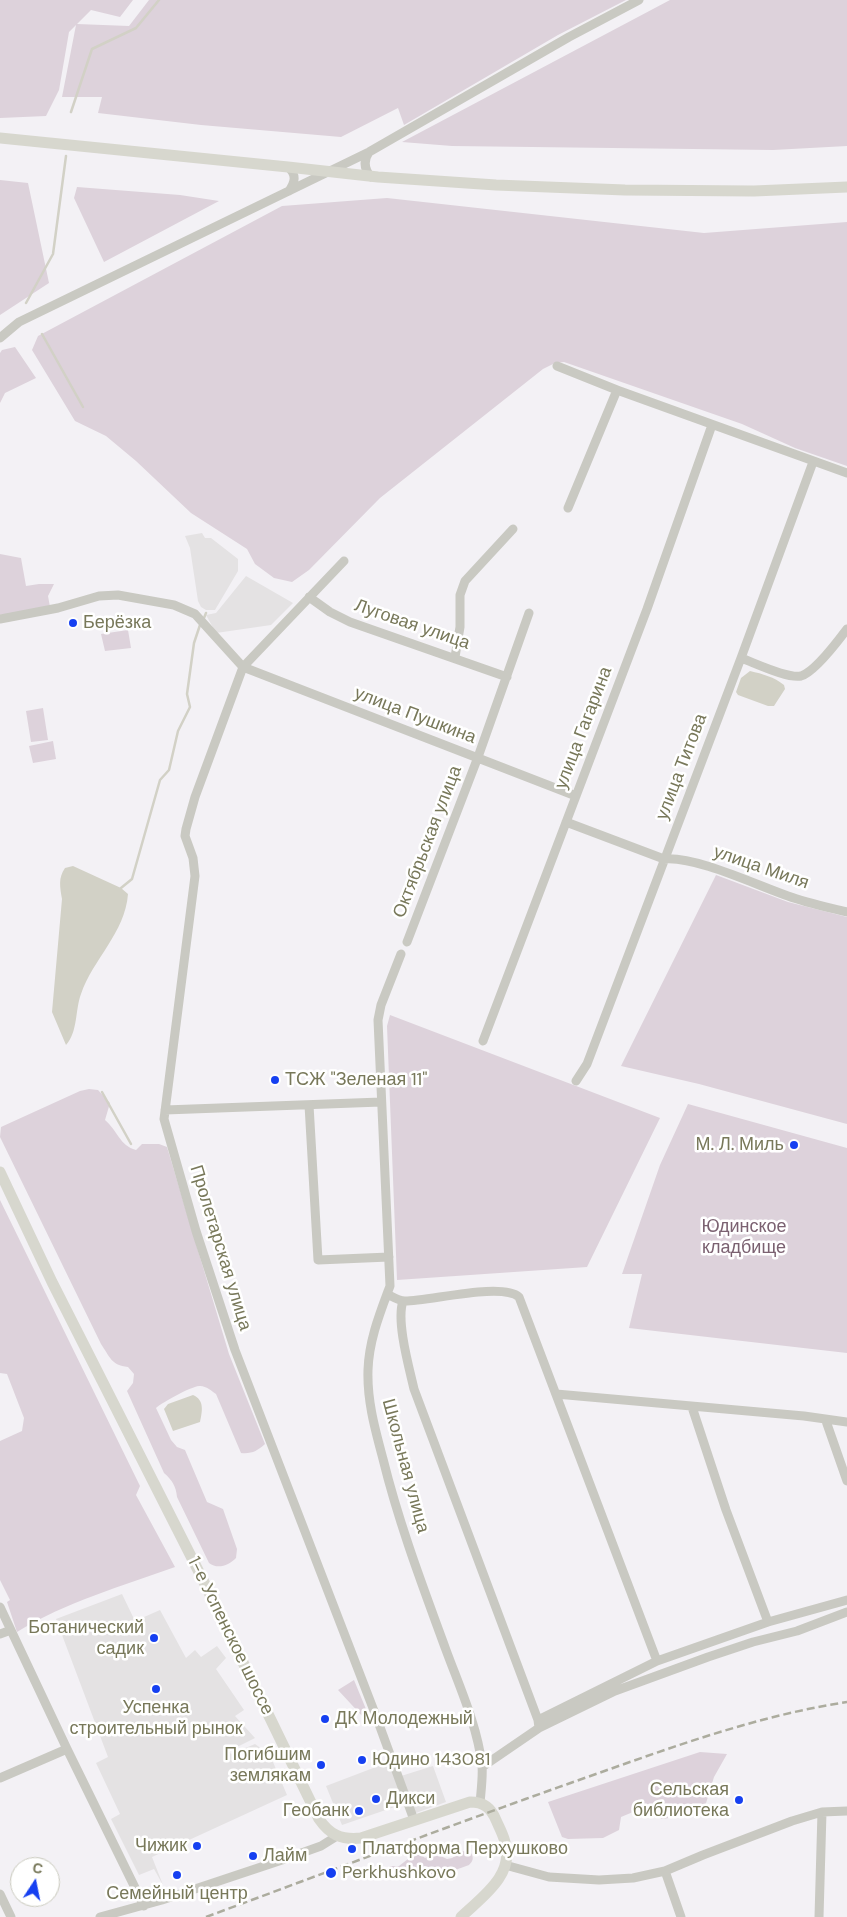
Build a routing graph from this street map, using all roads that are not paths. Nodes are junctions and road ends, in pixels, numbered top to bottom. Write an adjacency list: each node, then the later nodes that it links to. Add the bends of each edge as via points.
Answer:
1 (638, 0): 3 (street, via 569,36)
2 (0, 138): 4 (main road)
3 (369, 152): 5 (street); 6 (street, via 364,165)
4 (288, 167): 5 (main road); 8 (street, via 294,176)
5 (329, 172): 6 (main road); 8 (street)
6 (371, 176): 7 (main road, via 625,190 754,191)
7 (847, 187)
8 (289, 191): 9 (street, via 20,322)
9 (0, 338)
10 (557, 366): 11 (street)
11 (617, 390): 12 (street); 15 (street)
12 (712, 425): 13 (street); 28 (street, улица Гагарина)
13 (813, 462): 14 (street); 24 (street, улица Титова)
14 (847, 473)
15 (568, 508)
16 (513, 529): 23 (street, via 465,581 460,595 460,627)
17 (344, 561): 18 (street)
18 (309, 597): 23 (street, Луговая улица, via 350,622); 25 (street)
19 (529, 613): 26 (street, Октябрьская улица)
20 (0, 619): 25 (street, via 99,596 118,595 174,606 195,614)
21 (847, 629): 22 (street)
22 (844, 638): 24 (street, via 814,668 800,676)
23 (455, 657): 26 (street, Луговая улица)
24 (741, 658): 30 (street, улица Титова)
25 (243, 667): 27 (street, улица Пушкина); 38 (street, Пролетарская улица, via 186,828 195,876)
26 (507, 677): 27 (street, Октябрьская улица)
27 (478, 757): 28 (street, улица Пушкина); 32 (street, Октябрьская улица)
28 (576, 796): 29 (street, улица Гагарина)
29 (566, 822): 30 (street); 34 (street, улица Гагарина)
30 (664, 859): 31 (street, улица Миля, via 701,864 790,897); 35 (street, улица Титова, via 587,1064)
31 (847, 912)
32 (407, 942)
33 (400, 954): 36 (street, Школьная улица, via 378,1020)
34 (483, 1041)
35 (576, 1081)
36 (381, 1102): 37 (street); 40 (street, Школьная улица)
37 (309, 1105): 38 (street); 40 (street, via 318,1260)
38 (165, 1110): 62 (street, Пролетарская улица, via 164,1119 196,1231 235,1350)
39 (0, 1172): 63 (main road, 1-е Успенское шоссе, via 319,1819)
40 (389, 1257): 41 (street, Школьная улица)
41 (388, 1294): 42 (street); 57 (street, Школьная улица, via 370,1344 368,1391 372,1417 418,1574 476,1729)
42 (403, 1301): 43 (street, via 495,1291 515,1294 519,1297); 55 (street, via 405,1349 414,1389)
43 (556, 1394): 44 (street); 54 (street)
44 (692, 1407): 45 (street, via 804,1416); 51 (street)
45 (826, 1421): 46 (street); 47 (street)
46 (847, 1422)
47 (847, 1481)
48 (847, 1600): 51 (street)
49 (0, 1607): 52 (street)
50 (847, 1612): 55 (street, via 622,1688)
51 (768, 1622): 54 (street)
52 (11, 1630): 53 (street); 56 (street)
53 (0, 1634)
54 (657, 1661): 55 (street)
55 (539, 1724): 57 (street)
56 (66, 1749): 58 (street); 67 (street)
57 (482, 1767): 59 (street, Школьная улица)
58 (0, 1778)
59 (480, 1803): 62 (main road, via 465,1804); 64 (main road, via 492,1811 505,1840)
60 (847, 1811): 61 (street)
61 (822, 1812): 65 (street); 72 (street)
62 (414, 1820): 63 (main road, via 361,1838)
63 (337, 1836): 67 (street, via 321,1846)
64 (506, 1866): 65 (street, via 549,1877 599,1880 633,1878); 70 (main road, via 496,1883)
65 (665, 1871): 71 (street)
66 (0, 1894): 68 (street)
67 (144, 1906): 69 (street)
68 (11, 1917)
69 (100, 1917)
70 (462, 1917)
71 (681, 1917)
72 (819, 1917)

